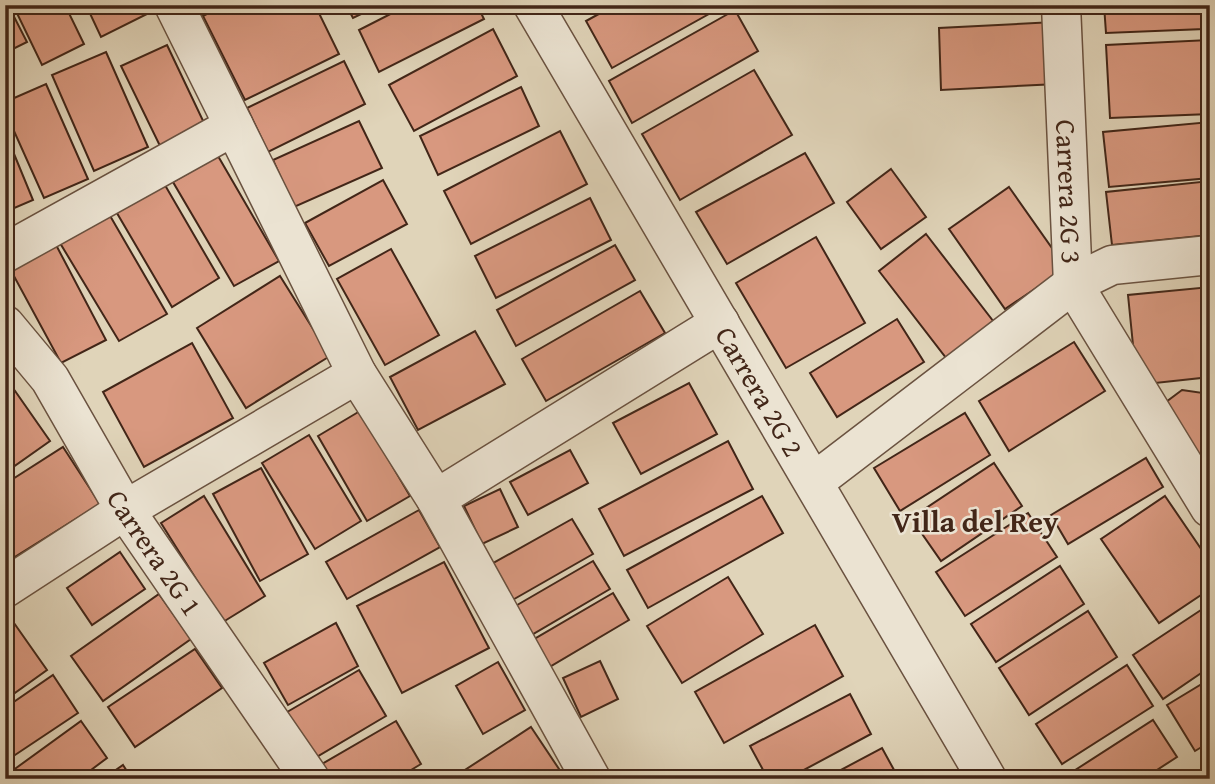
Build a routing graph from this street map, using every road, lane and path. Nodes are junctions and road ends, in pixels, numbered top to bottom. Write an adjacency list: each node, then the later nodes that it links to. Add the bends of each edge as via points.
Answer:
1 (174, 5): 4 (street)
2 (533, 5): 8 (street, Carrera 2G 2)
3 (1061, 5): 7 (street, Carrera 2G 3)
4 (234, 126): 5 (street); 10 (street)
5 (5, 253)
6 (1210, 255): 7 (street, via 1112,265)
7 (1073, 284): 11 (street); 13 (street, Carrera 2G 3)
8 (720, 323): 11 (street, Carrera 2G 2); 12 (street)
9 (5, 325): 14 (street, Carrera 2G 1, via 50,379)
10 (357, 374): 12 (street); 14 (street)
11 (814, 482): 18 (street, Carrera 2G 2)
12 (436, 499): 17 (street)
13 (1210, 508)
14 (125, 510): 15 (street); 16 (street, Carrera 2G 1)
15 (5, 588)
16 (310, 779)
17 (591, 779)
18 (987, 779)

